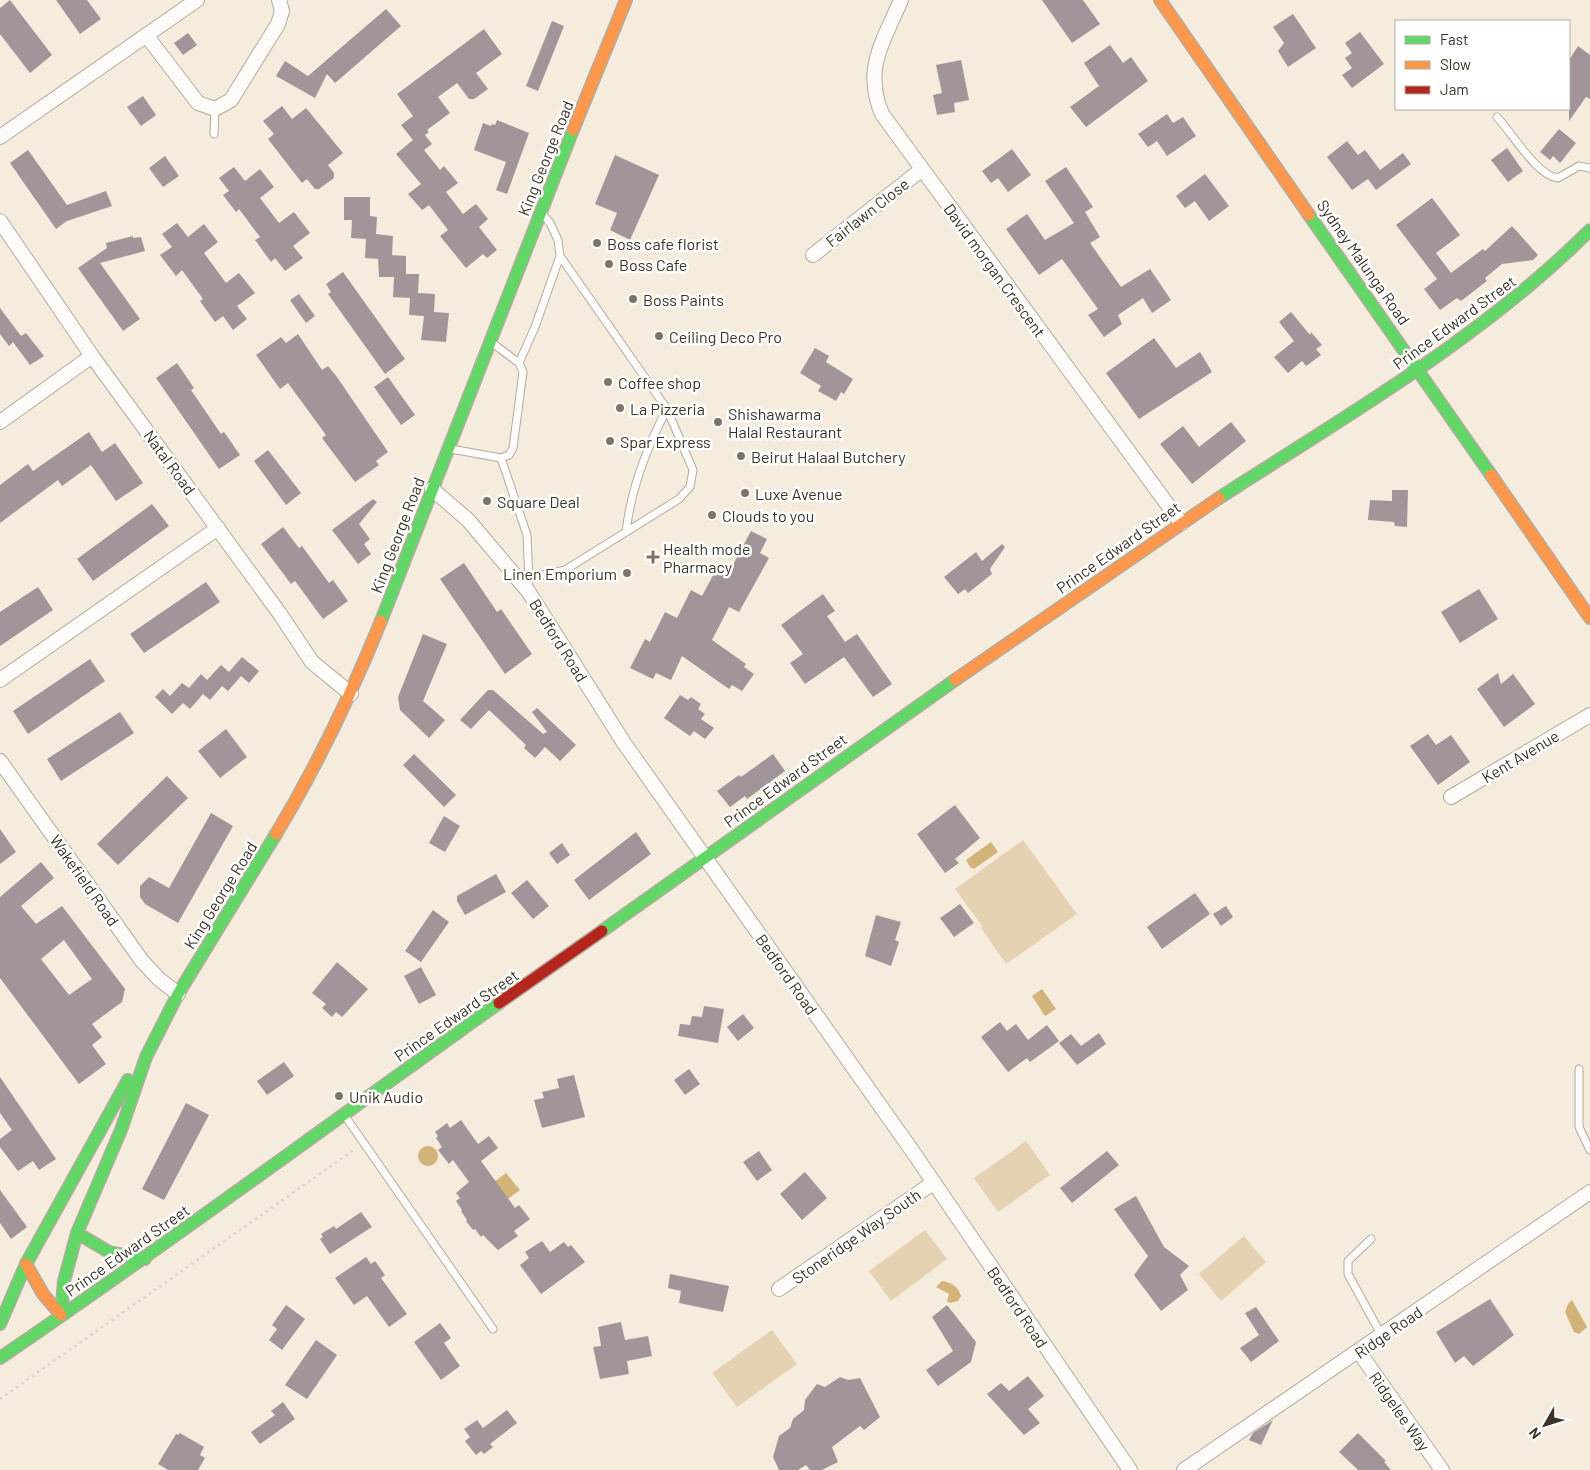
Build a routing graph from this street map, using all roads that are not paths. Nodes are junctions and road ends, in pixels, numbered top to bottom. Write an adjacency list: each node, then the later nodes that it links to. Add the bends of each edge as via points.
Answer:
1 (196, 0): 6 (street)
2 (279, 0): 7 (street, via 282,11 278,24 231,100)
3 (626, 0): 13 (main road, King George Road)
4 (901, 0): 12 (street, David morgan Crescent, via 877,56 872,78 882,114)
5 (1160, 0): 23 (main road, Sydney Malunga Road)
6 (146, 35): 7 (street, via 198,103); 10 (street)
7 (215, 109): 9 (lane)
8 (1497, 117): 11 (lane, via 1549,175 1558,178 1579,166)
9 (214, 134)
10 (0, 137)
11 (1590, 168)
12 (921, 170): 17 (street, Fairlawn Close); 29 (street, David morgan Crescent)
13 (541, 211): 18 (lane, via 558,240); 20 (main road, King George Road)
14 (1, 224): 21 (street, Natal Road)
15 (1590, 230): 19 (main road, Prince Edward Street)
16 (1590, 242): 19 (street)
17 (813, 255)
18 (560, 256): 22 (lane); 24 (lane)
19 (1551, 269): 23 (main road, Prince Edward Street)
20 (490, 340): 22 (lane); 26 (main road, King George Road)
21 (92, 356): 25 (street); 30 (street, Natal Road)
22 (519, 363): 27 (lane, via 523,372 513,448 509,455)
23 (1419, 369): 29 (main road, Prince Edward Street); 33 (main road, Sydney Malunga Road)
24 (667, 409): 31 (lane, via 653,435 629,503); 31 (lane, via 693,470 690,486 679,499)
25 (0, 422)
26 (448, 449): 27 (lane); 28 (main road, King George Road)
27 (501, 458): 32 (lane, via 527,535)
28 (432, 489): 32 (street, Bedford Road, via 468,520); 35 (main road, King George Road)
29 (1181, 523): 39 (main road, Prince Edward Street, via 908,712)
30 (218, 528): 34 (street); 35 (street, Natal Road, via 312,662)
31 (626, 532): 32 (lane, via 565,570)
32 (528, 585): 39 (street, Bedford Road, via 624,743)
33 (1590, 618)
34 (0, 680)
35 (351, 694): 40 (main road, King George Road, via 300,794)
36 (1590, 715): 38 (street, Kent Avenue)
37 (0, 761): 40 (street, Wakefield Road, via 142,960)
38 (1451, 798)
39 (705, 858): 43 (main road, Prince Edward Street); 45 (street, Bedford Road)
40 (178, 994): 41 (main road, King George Road)
41 (146, 1057): 47 (main road, King George Road, via 121,1130); 50 (main road, King George Road, via 131,1074)
42 (1579, 1068): 44 (lane, via 1579,1127)
43 (343, 1114): 49 (main road, Prince Edward Street); 54 (lane)
44 (1590, 1150)
45 (933, 1183): 51 (street, Stoneridge Way South); 58 (street, Bedford Road)
46 (1590, 1192): 55 (street, Ridge Road)
47 (76, 1233): 49 (main road, via 98,1249 114,1255); 52 (main road, King George Road, via 64,1281)
48 (1371, 1239): 55 (lane, via 1348,1262 1348,1274)
49 (145, 1259): 52 (main road, Prince Edward Street)
50 (26, 1264): 52 (main road); 53 (main road, King George Road)
51 (779, 1290)
52 (61, 1315): 57 (main road, Prince Edward Street)
53 (0, 1324)
54 (494, 1329)
55 (1382, 1336): 56 (street, Ridge Road)
56 (1358, 1352): 59 (street, Ridge Road); 60 (street, Ridgelee Way)
57 (0, 1358)
58 (1130, 1470)
59 (1184, 1470)
60 (1442, 1470)

